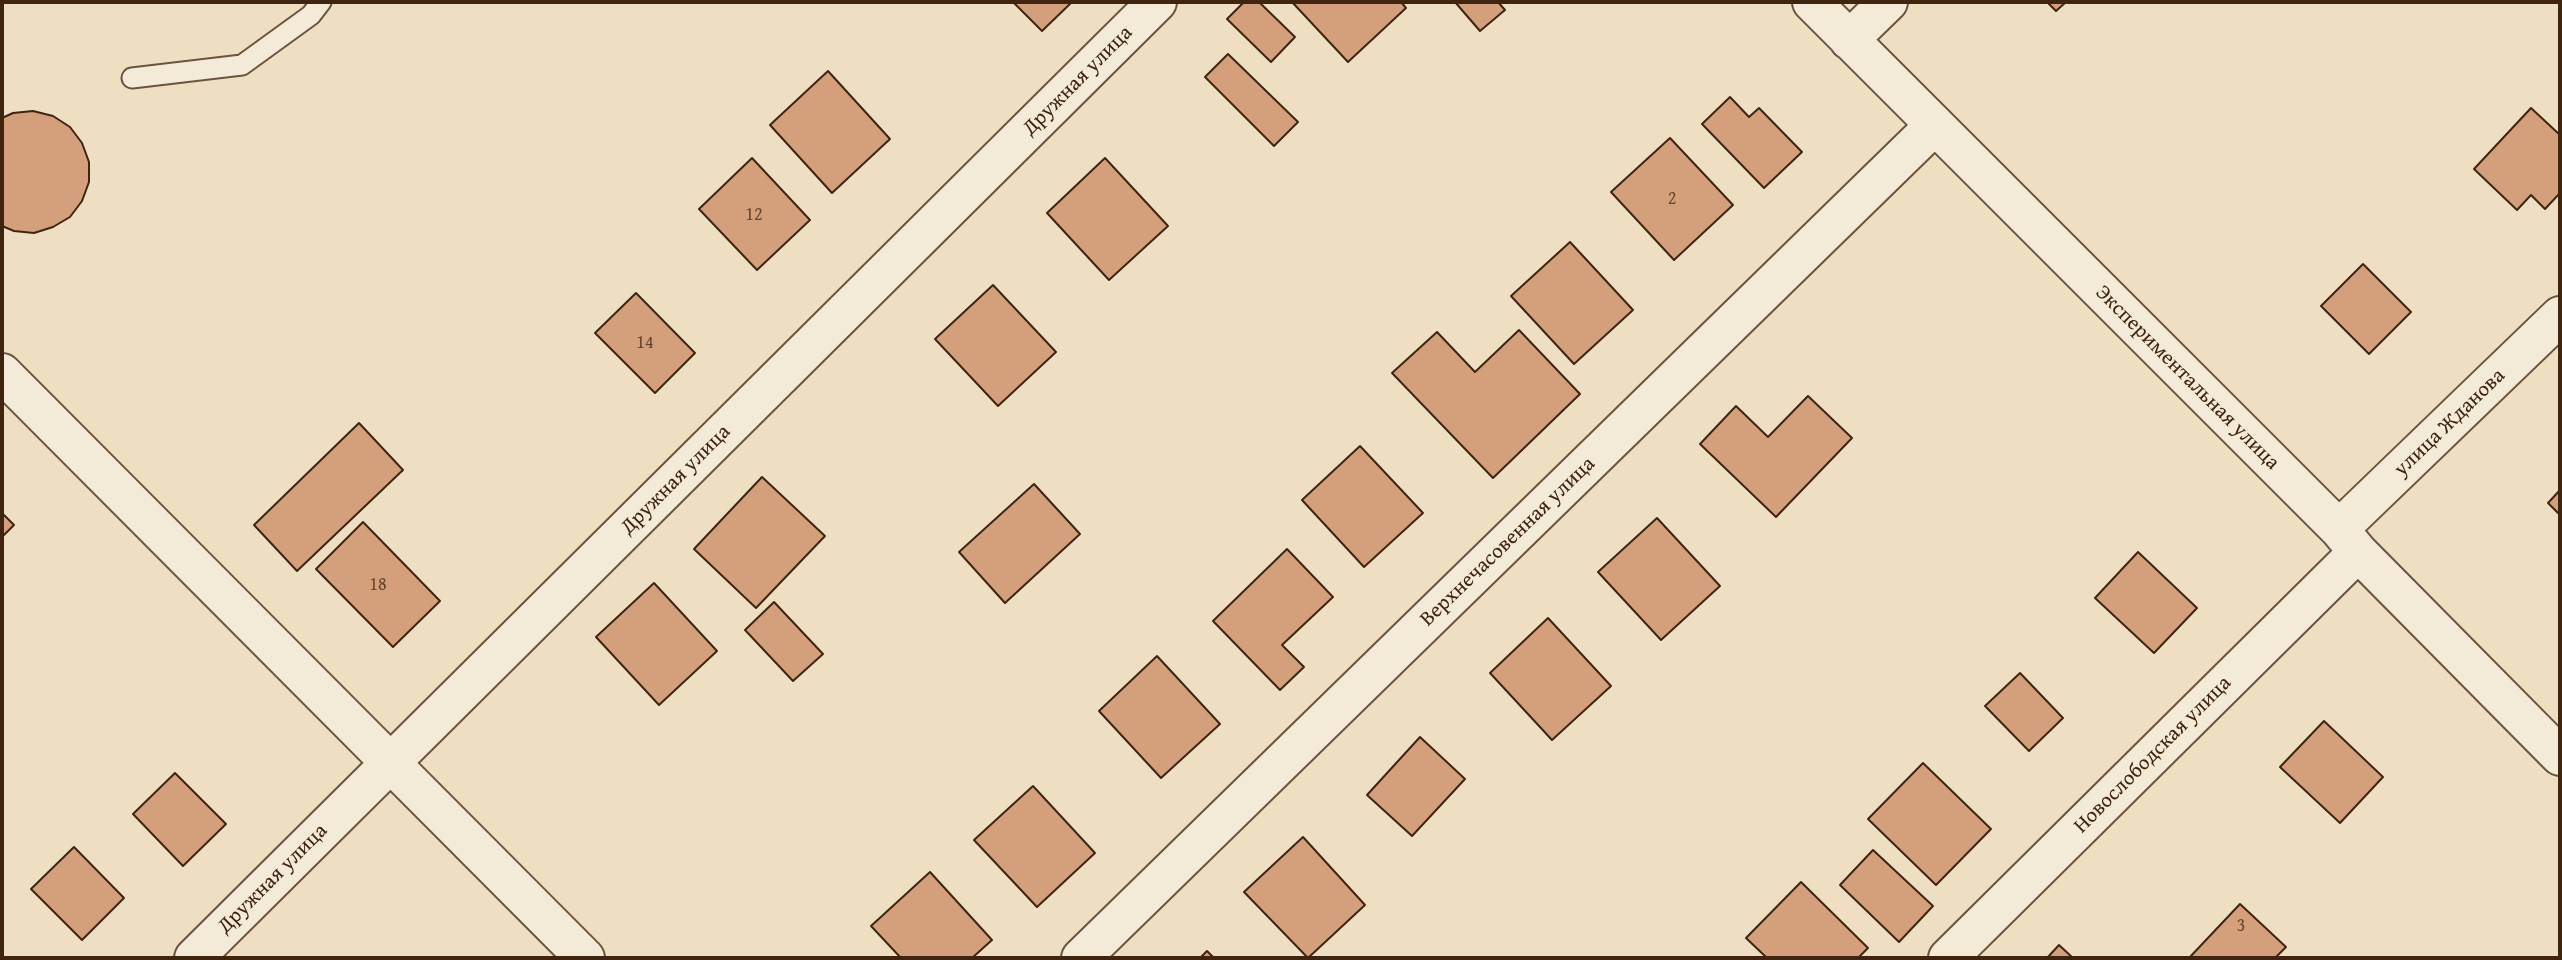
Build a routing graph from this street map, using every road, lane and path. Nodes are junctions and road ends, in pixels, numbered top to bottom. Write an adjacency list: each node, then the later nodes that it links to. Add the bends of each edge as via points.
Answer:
1 (321, 2): 6 (lane, via 311,15 242,65)
2 (1157, 2): 12 (street, Дружная улица)
3 (1812, 2): 5 (street, Экспериментальная улица)
4 (1888, 2): 5 (street)
5 (1849, 40): 7 (street, Экспериментальная улица)
6 (132, 78)
7 (1935, 125): 10 (street, Экспериментальная улица); 15 (street, Верхнечасовенная улица)
8 (2560, 316): 10 (street, улица Жданова)
9 (2, 373): 12 (street)
10 (2349, 541): 11 (street, Экспериментальная улица); 16 (street, Новослободская улица)
11 (2560, 756)
12 (390, 764): 13 (street, Дружная улица); 14 (street)
13 (194, 958)
14 (584, 958)
15 (1081, 958)
16 (1948, 958)

